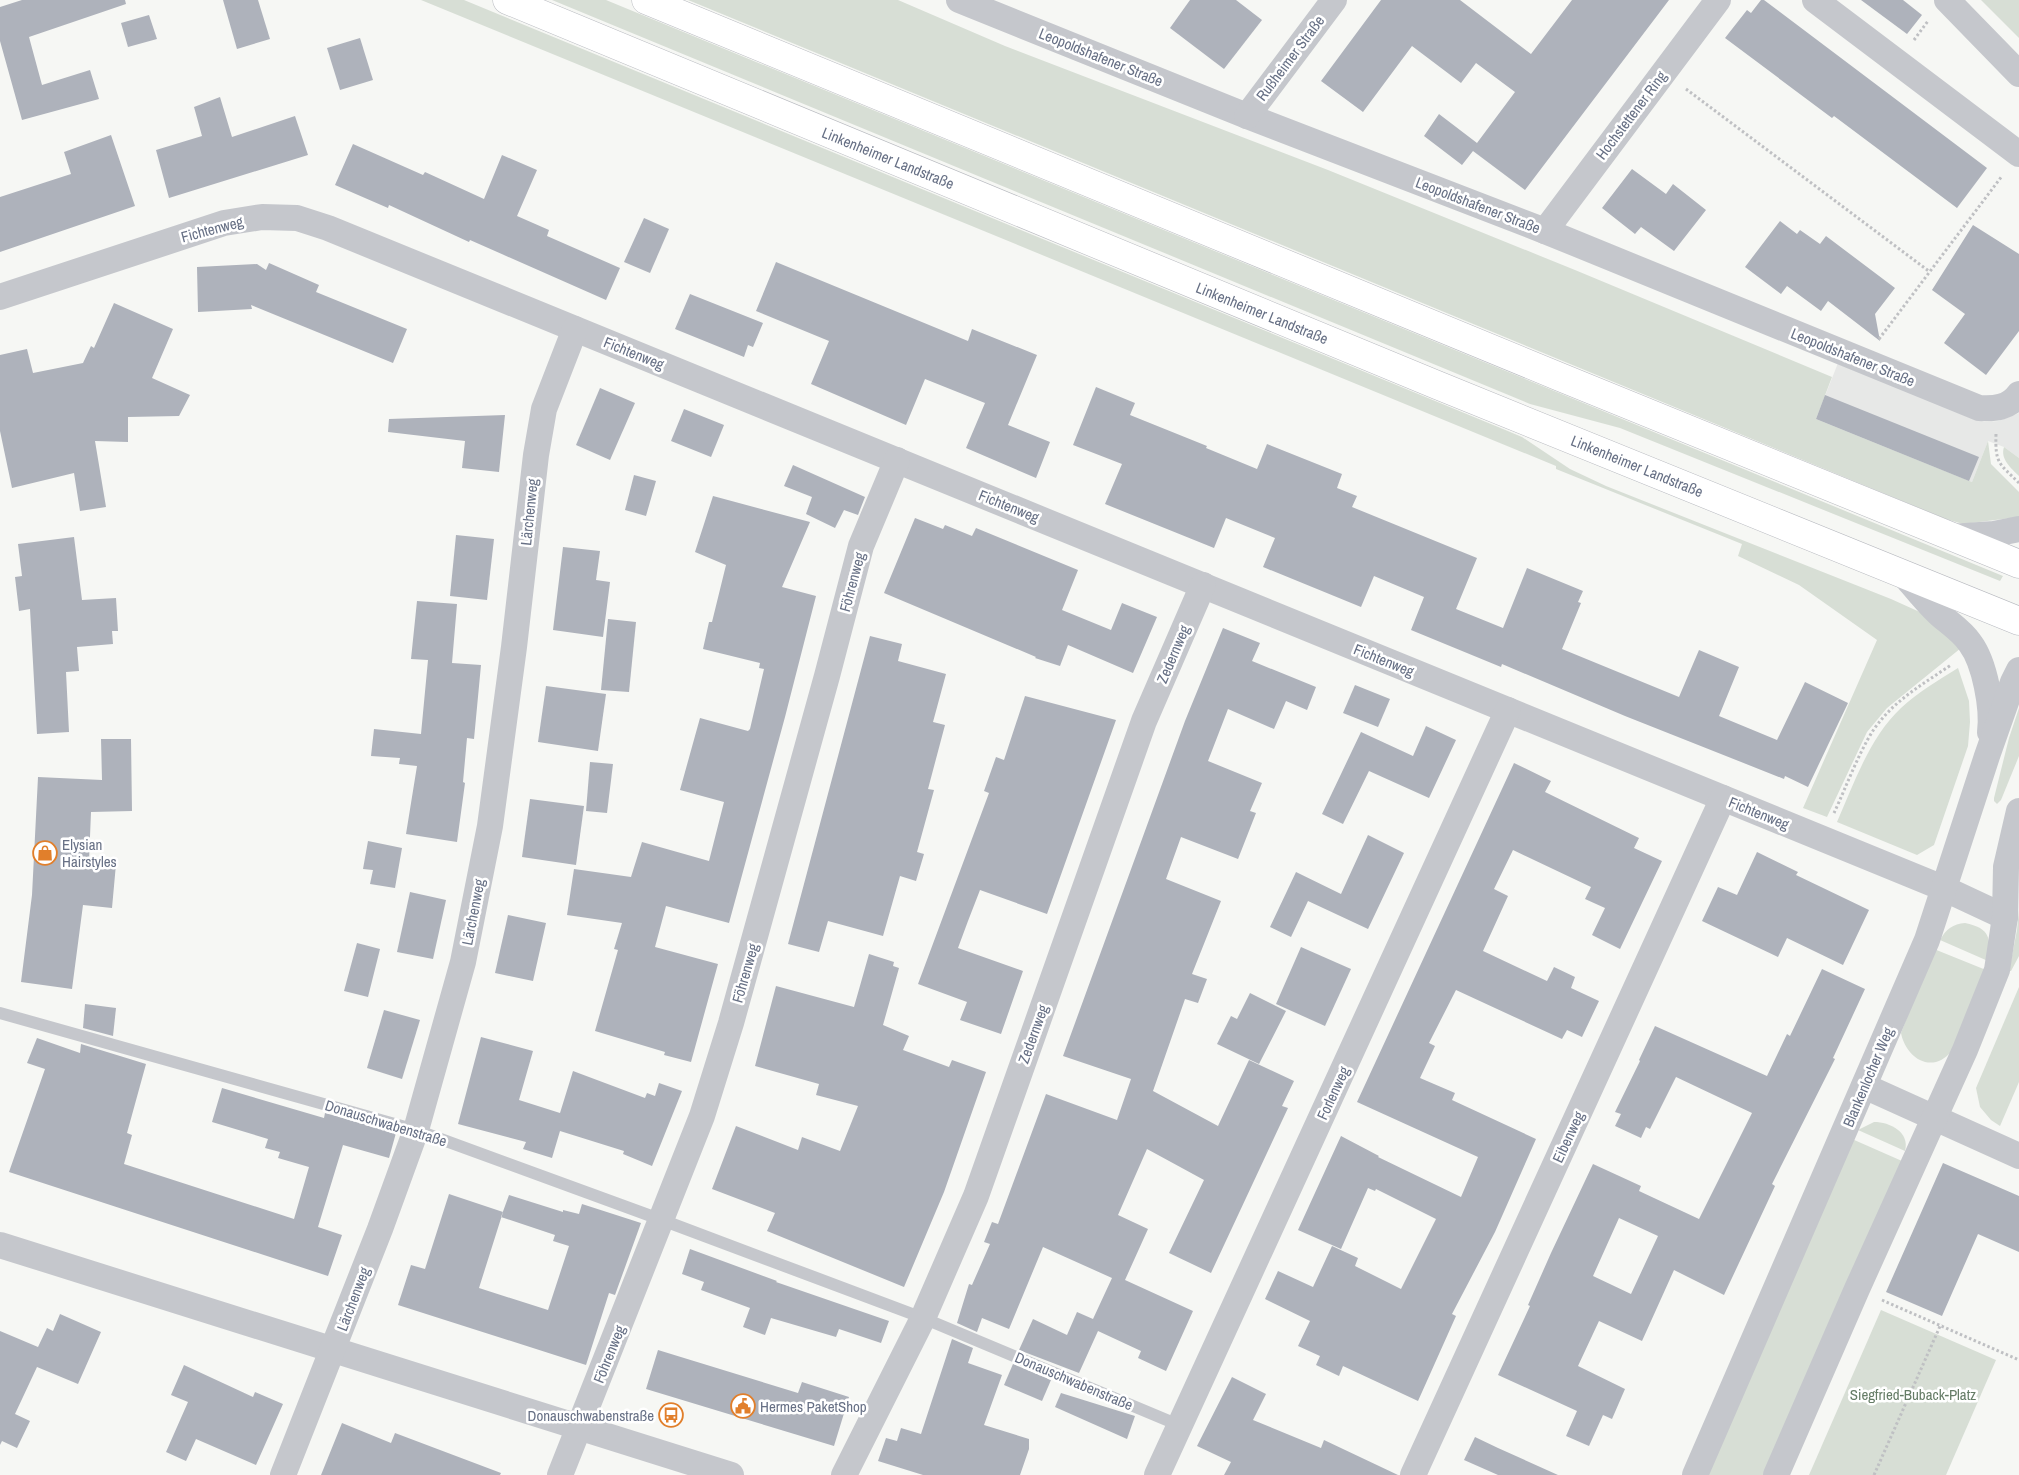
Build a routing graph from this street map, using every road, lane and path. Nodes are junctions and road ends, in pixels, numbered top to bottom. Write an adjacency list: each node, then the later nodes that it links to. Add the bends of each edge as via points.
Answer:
1 (507, 0): 25 (main road, Linkenheimer Landstraße)
2 (646, 0): 23 (main road)
3 (959, 0): 11 (street, Leopoldshafener Straße)
4 (1334, 0): 11 (street, Rußheimer Straße)
5 (1718, 0): 9 (street, Hochstettener Ring)
6 (1815, 0): 8 (street)
7 (1940, 8): 8 (path); 10 (street)
8 (1898, 62): 12 (street)
9 (1663, 72): 13 (street, Hochstettener Ring); 14 (path)
10 (2019, 74)
11 (1247, 116): 13 (street, Leopoldshafener Straße)
12 (2019, 153): 14 (path)
13 (1545, 232): 17 (street, Leopoldshafener Straße)
14 (1930, 272): 17 (path)
15 (0, 297): 16 (street, Fichtenweg, via 224,223 262,217 297,218)
16 (575, 328): 20 (street, Fichtenweg); 40 (street, Lärchenweg, via 544,409 490,826 463,962)
17 (1863, 361): 19 (street, Leopoldshafener Straße, via 1979,408)
18 (2019, 394): 19 (street)
19 (1996, 409): 21 (path, via 1996,457 2002,468)
20 (898, 460): 26 (street, Fichtenweg); 42 (street, Föhrenweg, via 861,546 731,1023 702,1116)
21 (2019, 483)
22 (2019, 529): 23 (street)
23 (1951, 537): 24 (main road)
24 (2019, 564)
25 (1905, 576): 27 (main road, Linkenheimer Landstraße); 28 (street)
26 (1203, 585): 30 (street, Fichtenweg); 45 (street, Zedernweg, via 1144,721 976,1196)
27 (2019, 621)
28 (1974, 650): 31 (street, via 1991,713); 34 (path, via 1904,698 1879,721)
29 (2019, 670): 31 (street, Blankenlocher Weg)
30 (1508, 710): 32 (street, Fichtenweg); 49 (street, Forlenweg)
31 (1987, 756): 35 (street, Blankenlocher Weg)
32 (1723, 798): 34 (street, Fichtenweg); 56 (street, Eibenweg)
33 (2019, 811): 36 (street, via 2006,868)
34 (1822, 839): 35 (street, Fichtenweg)
35 (1943, 888): 36 (street, Fichtenweg); 38 (street, Blankenlocher Weg, via 1927,940)
36 (2005, 917): 39 (street, via 1997,970)
37 (0, 1013): 40 (lane, Donauschwabenstraße)
38 (1864, 1086): 39 (street); 57 (street, Blankenlocher Weg)
39 (1936, 1117): 41 (street); 44 (street)
40 (416, 1130): 42 (lane, Donauschwabenstraße); 47 (street, Lärchenweg)
41 (2019, 1156)
42 (662, 1220): 45 (lane, Donauschwabenstraße); 50 (street, Föhrenweg)
43 (0, 1245): 47 (street)
44 (1856, 1289): 46 (path); 58 (street)
45 (923, 1318): 49 (lane, Donauschwabenstraße); 54 (street, Zedernweg)
46 (1941, 1324): 48 (path); 59 (path)
47 (333, 1349): 50 (street); 51 (street, Lärchenweg)
48 (2019, 1360)
49 (1181, 1426): 55 (street, Forlenweg)
50 (579, 1428): 52 (street, Föhrenweg); 53 (street)
51 (282, 1475)
52 (560, 1475)
53 (731, 1475)
54 (844, 1475)
55 (1157, 1475)
56 (1412, 1475)
57 (1695, 1475)
58 (1776, 1475)
59 (1874, 1475)

